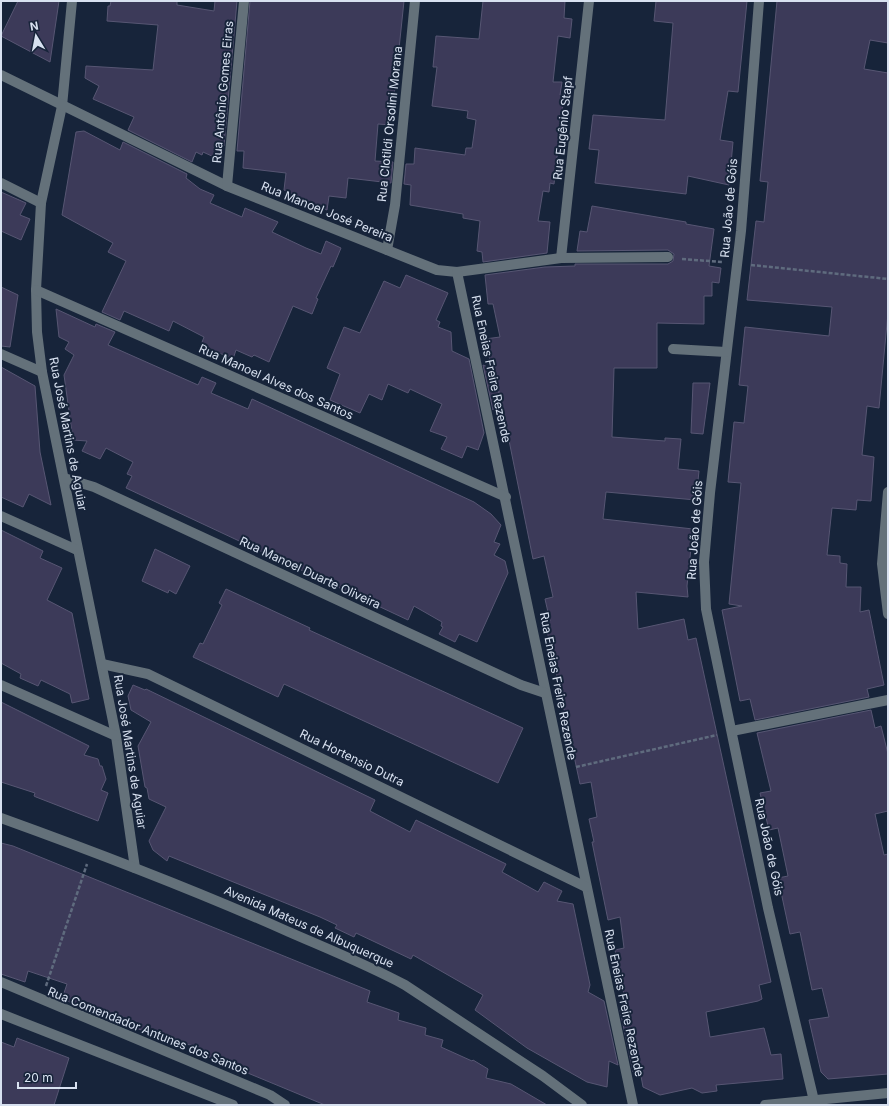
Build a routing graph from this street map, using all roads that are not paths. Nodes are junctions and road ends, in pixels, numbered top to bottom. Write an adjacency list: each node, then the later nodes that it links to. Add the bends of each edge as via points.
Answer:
1 (72, 1): 7 (street, Rua José Martins de Aguiar)
2 (244, 1): 9 (street, Rua Antônio Gomes Eiras)
3 (415, 1): 11 (street, Rua Clotildi Orsolini Morana, via 395,205)
4 (589, 1): 12 (street, Rua Eugênio Stapf)
5 (759, 1): 17 (street, Rua João de Góis, via 742,224)
6 (1, 75): 7 (street, Rua Manoel José Pereira)
7 (62, 106): 9 (street, Rua Manoel José Pereira); 10 (street, Rua José Martins de Aguiar)
8 (1, 183): 10 (street)
9 (227, 186): 11 (street, Rua Manoel José Pereira)
10 (41, 203): 15 (street, Rua José Martins de Aguiar)
11 (387, 250): 14 (street, Rua Manoel José Pereira, via 438,270)
12 (561, 258): 13 (street, Rua Manoel José Pereira); 14 (street, Rua Manoel José Pereira)
13 (668, 258)
14 (458, 272): 22 (street, Rua Eneias Freire Rezende)
15 (36, 290): 19 (street, Rua José Martins de Aguiar, via 37,332); 22 (street, Rua Manoel Alves dos Santos)
16 (672, 349): 17 (street)
17 (726, 352): 31 (street, Rua João de Góis, via 710,493 704,581 706,609)
18 (1, 354): 19 (street)
19 (42, 372): 20 (street, Rua José Martins de Aguiar)
20 (64, 478): 24 (street, Rua José Martins de Aguiar); 29 (street, Rua Manoel Duarte Oliveira, via 94,487 521,685)
21 (888, 492): 25 (street)
22 (506, 497): 29 (street, Rua Eneias Freire Rezende)
23 (1, 516): 24 (street)
24 (76, 550): 27 (street, Rua José Martins de Aguiar)
25 (885, 564): 26 (street)
26 (888, 614)
27 (102, 664): 32 (street, Rua José Martins de Aguiar); 35 (street, Rua Hortensio Dutra, via 148,674)
28 (1, 685): 32 (street)
29 (545, 693): 35 (street, Rua Eneias Freire Rezende)
30 (888, 700): 31 (street)
31 (732, 731): 39 (street, Rua João de Góis, via 768,908)
32 (116, 736): 34 (street, Rua José Martins de Aguiar)
33 (1, 818): 34 (street, Avenida Mateus de Albuquerque)
34 (135, 868): 42 (street, Avenida Mateus de Albuquerque, via 252,915 383,973 543,1076)
35 (586, 887): 43 (street, Rua Eneias Freire Rezende)
36 (1, 982): 41 (street, Rua Comendador Antunes dos Santos, via 41,1001 270,1095)
37 (1, 1014): 40 (street)
38 (888, 1093): 39 (street)
39 (814, 1102): 44 (street)
40 (233, 1105)
41 (285, 1105)
42 (582, 1105)
43 (633, 1105)
44 (765, 1105)

